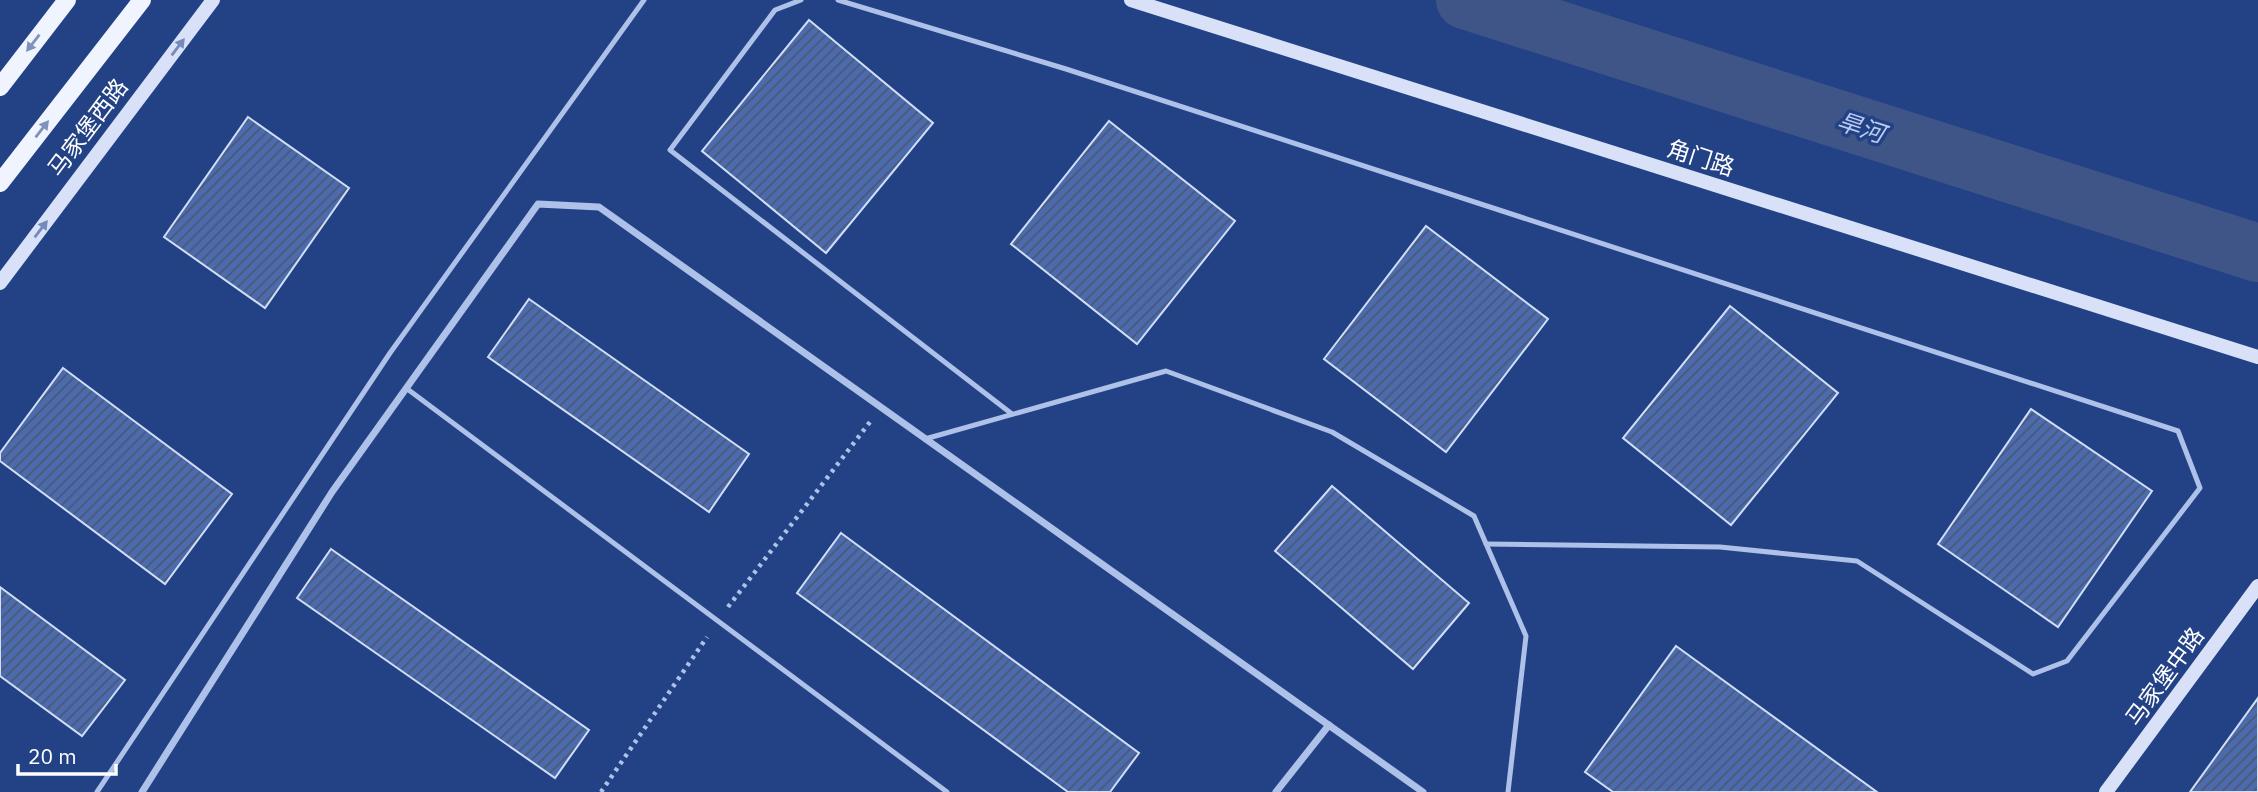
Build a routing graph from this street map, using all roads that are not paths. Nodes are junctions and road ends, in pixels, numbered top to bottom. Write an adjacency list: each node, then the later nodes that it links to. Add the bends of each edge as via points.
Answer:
1 (67, 0): 8 (main road, one-way to 8)
2 (142, 0): 9 (main road, 马家堡西路, one-way to 2)
3 (213, 0): 10 (street, 马家堡西路, one-way to 3)
4 (644, 0): 18 (lane, via 390,353)
5 (801, 0): 13 (lane, via 775,10 670,150)
6 (838, 0): 15 (lane, via 1066,69 2178,431 2200,488 2067,661 2033,674 1857,561 1720,547)
7 (1131, 0): 11 (street, 角门路)
8 (0, 86)
9 (0, 183)
10 (0, 283)
11 (2258, 357)
12 (406, 388): 14 (street, via 538,204 599,207); 19 (street, via 332,492); 20 (lane)
13 (1012, 414): 14 (lane); 15 (lane, via 1166,371 1332,432 1474,516)
14 (925, 439): 17 (street)
15 (1486, 544): 23 (lane, via 1526,636)
16 (2258, 586): 24 (street, 马家堡中路)
17 (1329, 725): 21 (street); 22 (street)
18 (97, 792)
19 (142, 792)
20 (947, 792)
21 (1276, 792)
22 (1423, 792)
23 (1508, 792)
24 (2106, 792)

